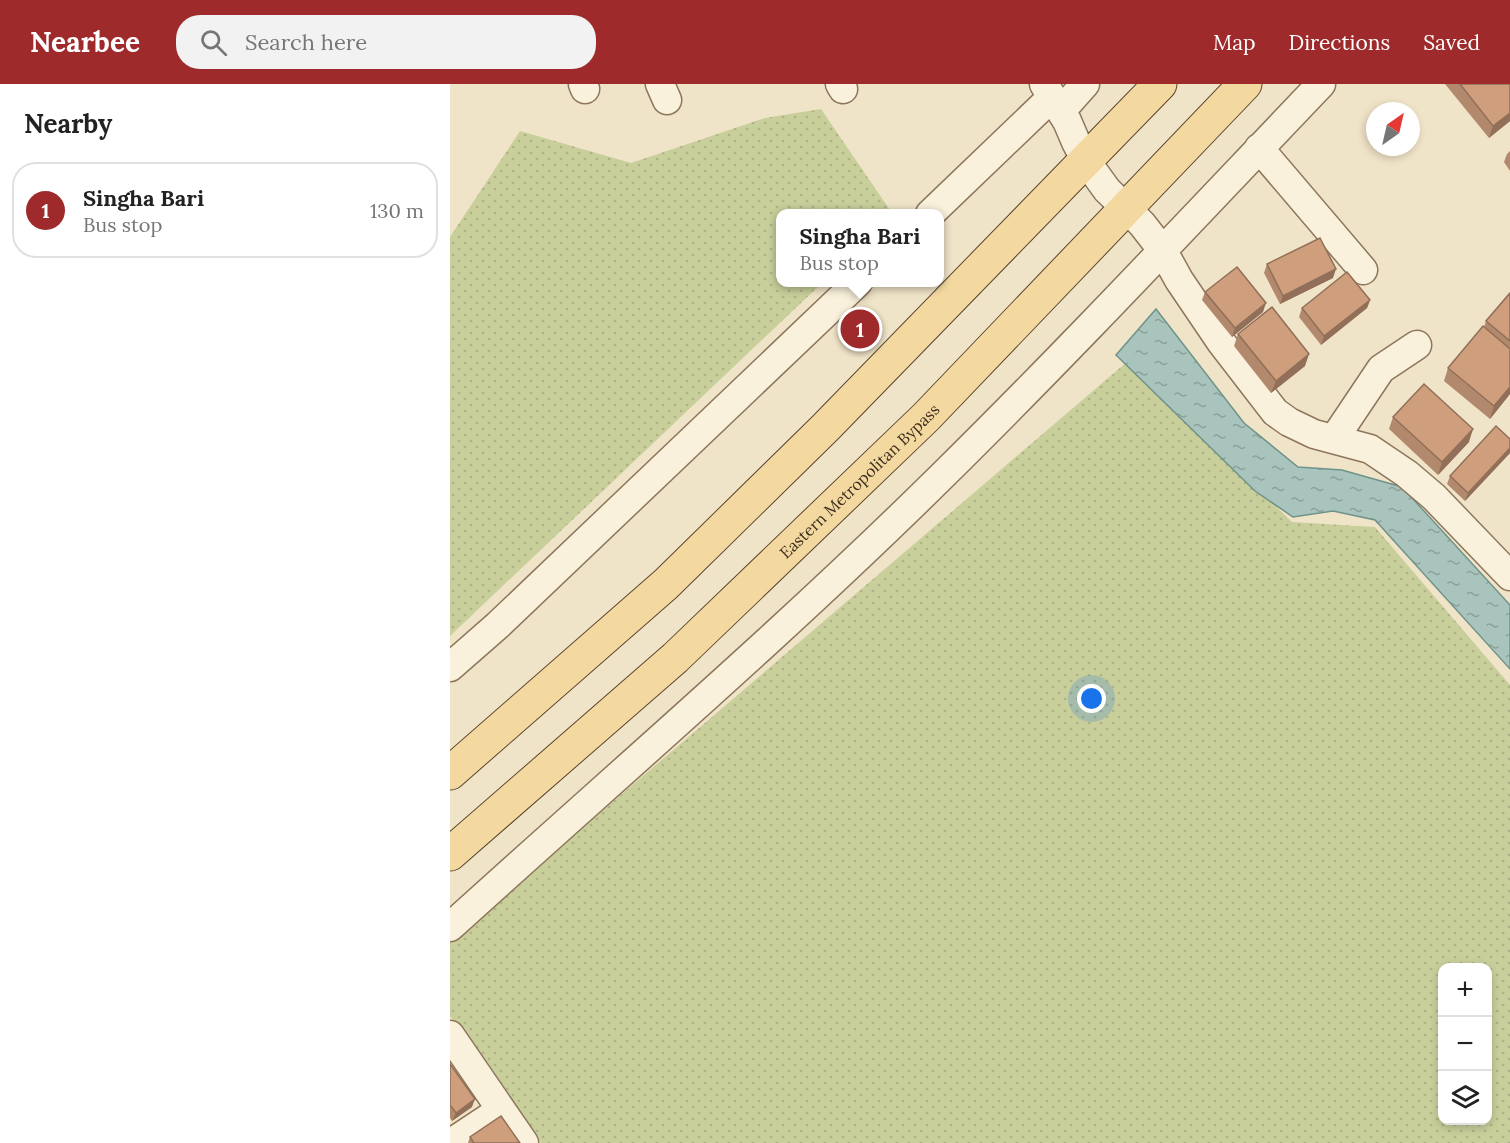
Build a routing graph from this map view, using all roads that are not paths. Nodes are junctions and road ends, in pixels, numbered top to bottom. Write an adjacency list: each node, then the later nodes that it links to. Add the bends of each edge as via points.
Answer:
1 (1085, 84): 5 (street)
2 (1160, 84): 7 (main road)
3 (1245, 84): 9 (main road, Eastern Metropolitan Bypass)
4 (1321, 84): 6 (street)
5 (1053, 97): 7 (street); 8 (street)
6 (1259, 148): 10 (street); 11 (street)
7 (1086, 161): 9 (street); 17 (main road, via 666,584)
8 (934, 209)
9 (1126, 209): 10 (street); 18 (main road, Eastern Metropolitan Bypass, via 926,417 675,658)
10 (1163, 251): 14 (street, via 1221,342 1275,412 1314,434); 19 (street, via 880,536 734,673)
11 (1363, 270)
12 (853, 287): 16 (street)
13 (1417, 345): 14 (street, via 1381,369)
14 (1334, 439): 15 (street, via 1370,449 1407,474)
15 (1505, 559)
16 (450, 667)
17 (450, 773)
18 (450, 854)
19 (450, 927)
20 (450, 1035): 21 (street)
21 (501, 1110): 22 (street); 23 (street)
22 (451, 1143)
23 (524, 1143)

